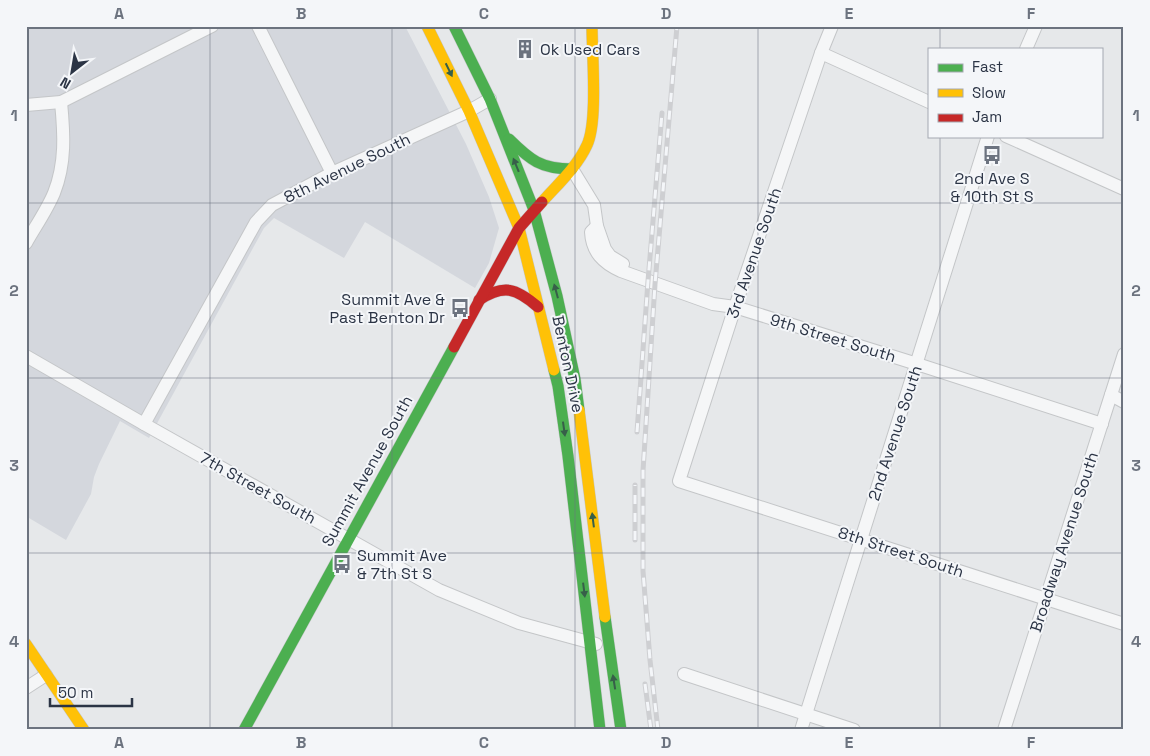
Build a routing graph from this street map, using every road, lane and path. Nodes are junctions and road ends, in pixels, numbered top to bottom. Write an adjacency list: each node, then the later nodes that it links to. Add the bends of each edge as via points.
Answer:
1 (212, 26): 11 (street)
2 (258, 26): 19 (street)
3 (427, 26): 14 (main road, Benton Drive, one-way to 14)
4 (454, 26): 10 (main road, Benton Drive)
5 (592, 26): 18 (main road, Summit Avenue South, via 593,120 588,144)
6 (832, 26): 9 (street, 3rd Avenue South)
7 (1036, 26): 8 (street)
8 (1026, 48)
9 (821, 53): 12 (street); 26 (street, 3rd Avenue South)
10 (490, 99): 14 (street, 8th Avenue South); 15 (main road, Benton Drive)
11 (61, 102): 13 (street); 23 (street, via 65,136 62,167 54,193)
12 (928, 102)
13 (26, 105)
14 (469, 111): 19 (street, 8th Avenue South); 22 (main road, Benton Drive)
15 (504, 134): 18 (main road, via 523,153 544,167); 21 (main road, Benton Drive, one-way to 15)
16 (987, 138): 29 (street, 2nd Avenue South)
17 (1010, 138): 20 (street)
18 (572, 169): 21 (main road, Summit Avenue South); 26 (street, 9th Street South, via 594,205 597,226 591,232 592,242 602,260 610,266 713,304)
19 (332, 173): 32 (street, 8th Avenue South, via 272,205 256,222)
20 (1124, 189)
21 (534, 210): 22 (main road, Summit Avenue South); 41 (main road, Benton Drive, one-way to 21, via 575,379)
22 (519, 228): 24 (main road, Summit Avenue South); 25 (main road, Benton Drive)
23 (26, 243)
24 (479, 300): 25 (main road, via 490,292 512,289); 35 (main road, Summit Avenue South)
25 (538, 307): 40 (main road, Benton Drive, one-way to 40, via 558,386)
26 (735, 307): 29 (street, 9th Street South); 34 (street, 3rd Avenue South)
27 (1124, 354): 30 (street, Broadway Avenue South)
28 (26, 356): 32 (street, 7th Street South)
29 (917, 364): 33 (street, 9th Street South); 36 (street, 2nd Avenue South)
30 (1111, 395): 31 (street); 33 (street, Broadway Avenue South)
31 (1124, 402)
32 (144, 424): 35 (street, 7th Street South)
33 (1102, 424): 37 (street, Broadway Avenue South)
34 (679, 481): 36 (street, 8th Street South)
35 (348, 538): 40 (street, 7th Street South, via 439,590 519,623); 47 (main road, Summit Avenue South)
36 (861, 540): 37 (street, 8th Street South); 45 (street, 2nd Avenue South)
37 (1045, 598): 38 (street, 8th Street South); 52 (street, Broadway Avenue South)
38 (1124, 624)
39 (26, 644): 43 (main road)
40 (590, 644): 41 (street, 7th Street South); 48 (main road, Benton Drive)
41 (608, 646): 49 (main road, Benton Drive, one-way to 41)
42 (684, 674): 45 (street)
43 (46, 675): 44 (street); 46 (main road)
44 (26, 688)
45 (806, 714): 50 (street, 2nd Avenue South); 51 (street)
46 (84, 730)
47 (244, 730)
48 (600, 730)
49 (621, 730)
50 (801, 730)
51 (854, 730)
52 (1004, 730)

